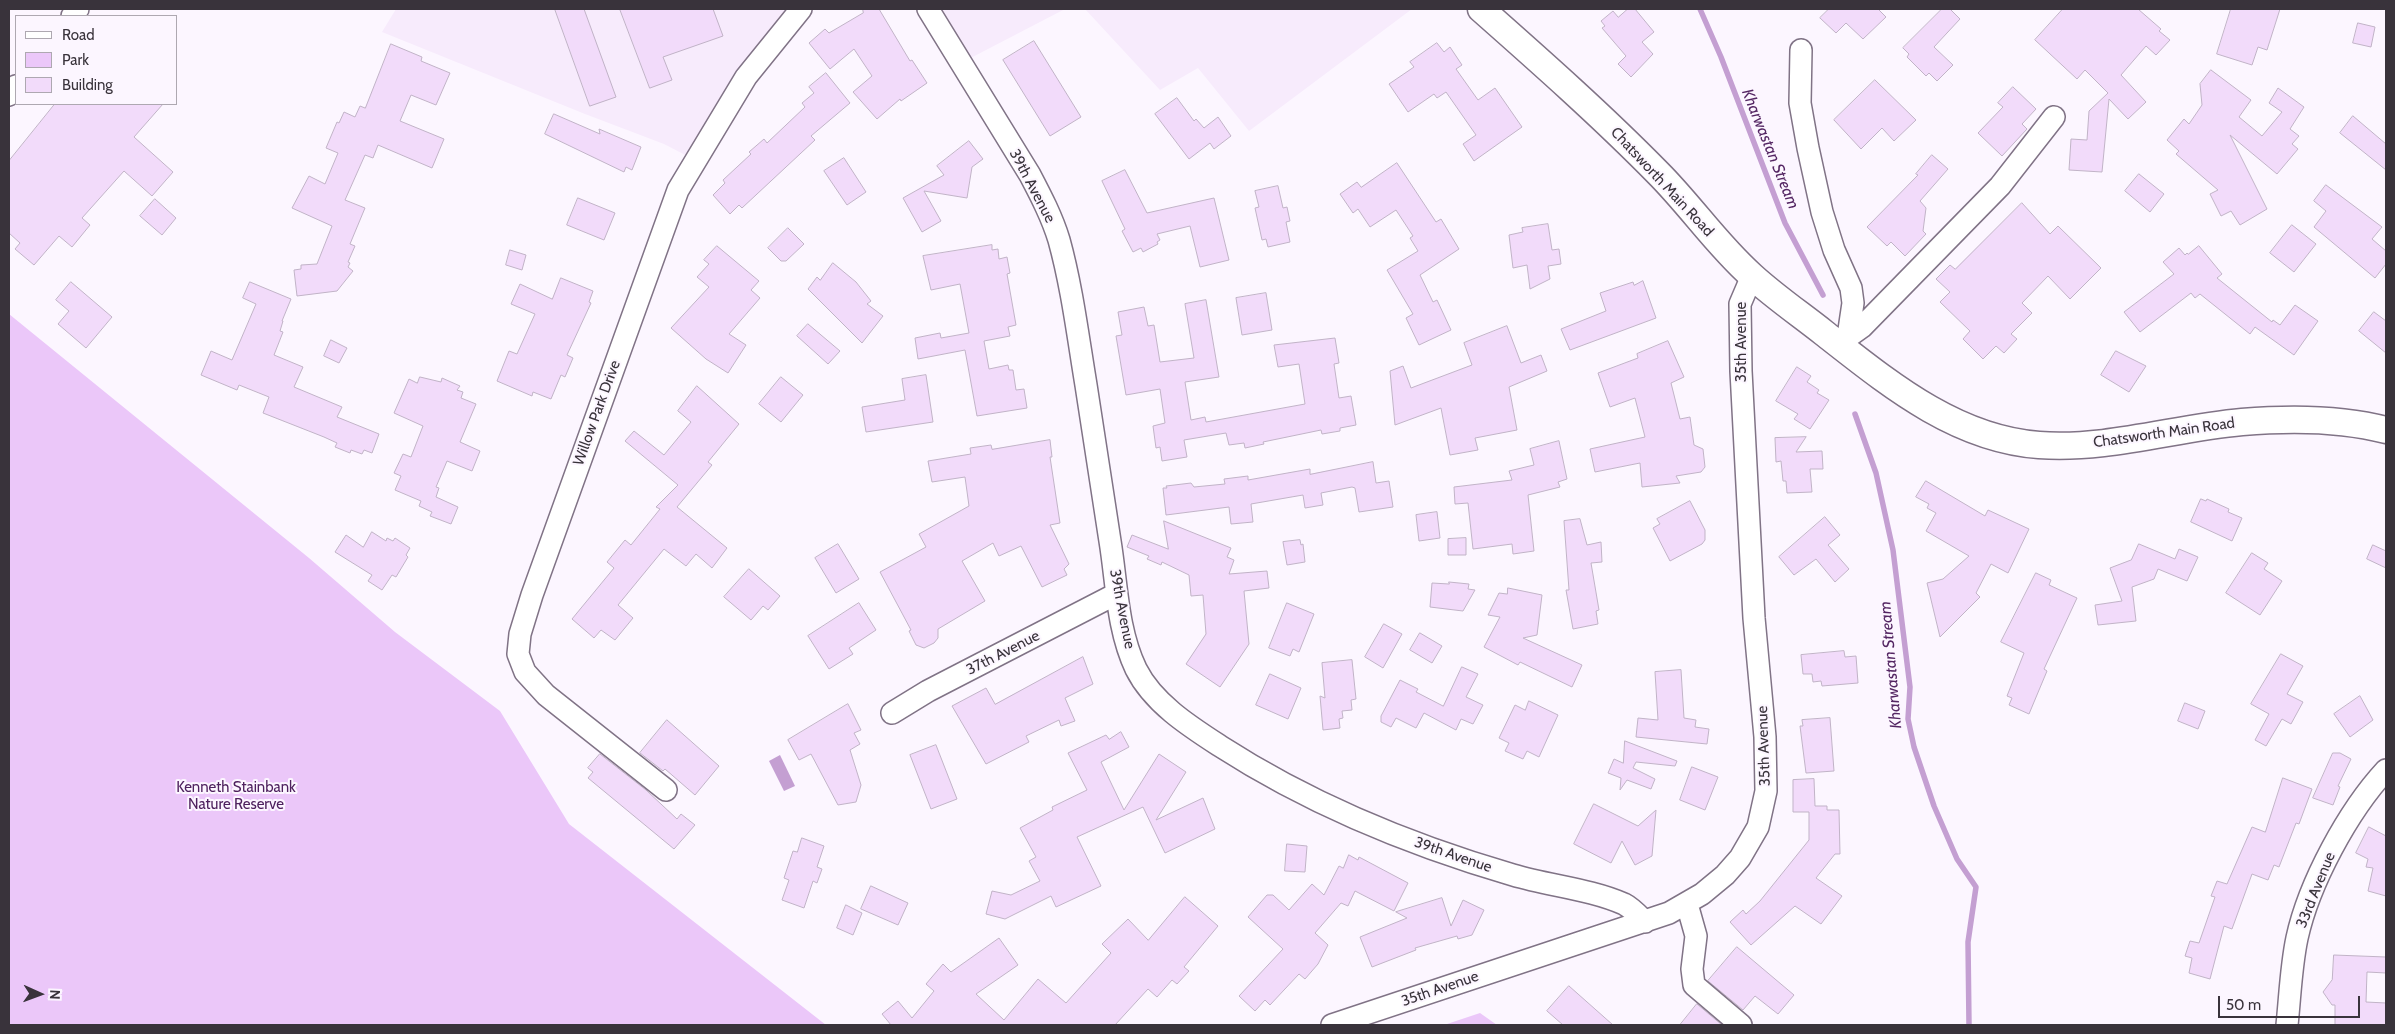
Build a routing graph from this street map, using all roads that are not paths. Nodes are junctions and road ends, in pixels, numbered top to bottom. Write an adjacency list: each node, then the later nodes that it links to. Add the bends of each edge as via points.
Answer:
1 (801, 9): 12 (street, Willow Park Drive, via 746,77 678,190 520,634 518,654 525,672 546,695)
2 (928, 9): 9 (street, 39th Avenue, via 1030,175 1059,239 1080,348)
3 (1481, 9): 6 (street, Chatsworth Main Road, via 1595,111 1654,169)
4 (1801, 50): 7 (street, via 1800,103 1808,148 1822,212 1851,288 1853,303)
5 (2054, 117): 7 (street, via 2000,186)
6 (1752, 276): 7 (street, Chatsworth Main Road); 13 (street, 35th Avenue, via 1740,304 1741,371 1766,791 1758,827 1740,858 1725,875)
7 (1847, 344): 8 (street, Chatsworth Main Road, via 1896,388 1935,413 1984,435 2038,445 2136,440 2250,422 2308,420)
8 (2386, 430)
9 (1116, 594): 10 (street, 37th Avenue, via 928,691); 14 (street, 39th Avenue, via 1135,668 1144,683 1192,728 1241,760 1297,792 1379,828 1515,876 1627,905)
10 (892, 713)
11 (2386, 770): 17 (street, 33rd Avenue, via 2368,789 2338,836 2305,909 2297,939)
12 (666, 790)
13 (1687, 904): 14 (street, 35th Avenue); 16 (street, via 1696,936 1692,969 1694,985)
14 (1645, 922): 15 (street, 35th Avenue)
15 (1332, 1025)
16 (1740, 1025)
17 (2287, 1025)

